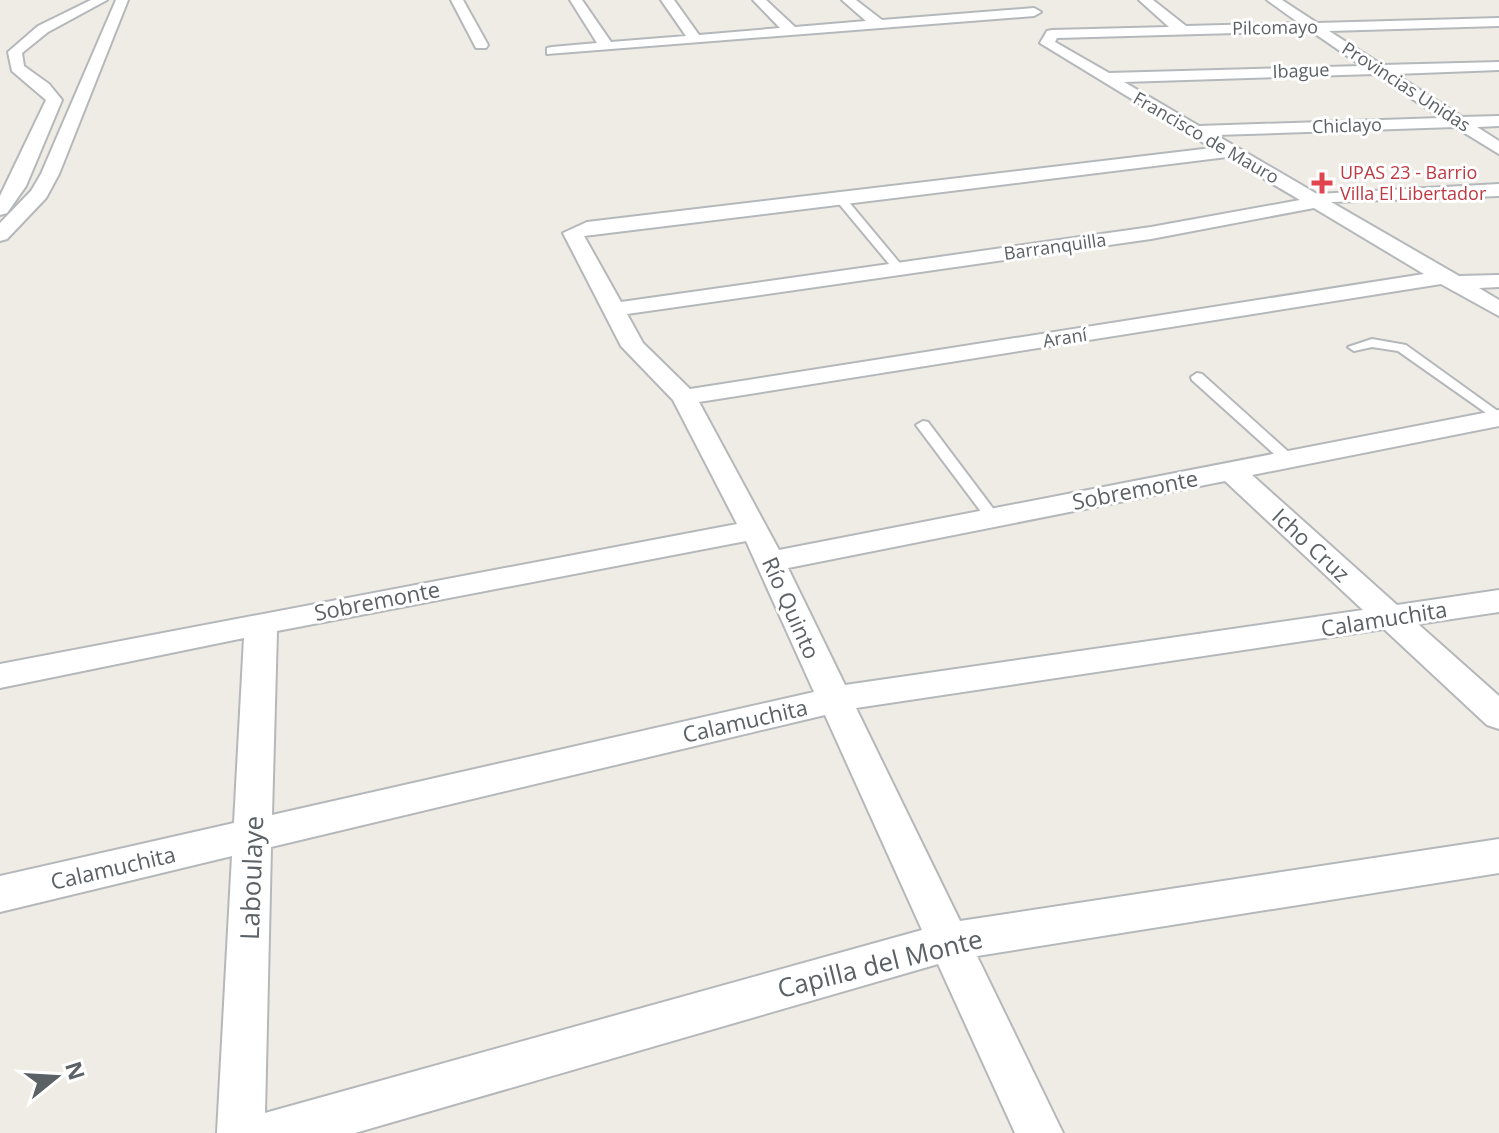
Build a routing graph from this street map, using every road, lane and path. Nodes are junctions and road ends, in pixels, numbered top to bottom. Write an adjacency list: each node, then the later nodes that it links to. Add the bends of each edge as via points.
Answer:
1 (101, 0): 24 (street)
2 (122, 0): 36 (street, via 50,174)
3 (457, 0): 21 (street)
4 (576, 0): 22 (street)
5 (667, 0): 20 (street)
6 (759, 0): 18 (street)
7 (848, 0): 15 (street)
8 (937, 0): 13 (street)
9 (1023, 0): 12 (street)
10 (1145, 0): 17 (street)
11 (1273, 0): 16 (street, Provincias Unidas)
12 (1034, 12): 13 (street); 19 (street)
13 (961, 17): 15 (street)
14 (1499, 22): 16 (street, Pilcomayo)
15 (878, 24): 18 (street)
16 (1314, 27): 17 (street, Pilcomayo); 26 (street, Provincias Unidas)
17 (1182, 30): 19 (street, Pilcomayo)
18 (791, 31): 20 (street)
19 (1052, 34): 27 (street, Francisco de Mauro, via 1047,43)
20 (696, 40): 22 (street)
21 (481, 45)
22 (607, 47): 23 (street)
23 (552, 51)
24 (7, 52): 37 (street, via 17,70 49,90 54,100 17,186)
25 (1499, 66): 26 (street, Ibague)
26 (1378, 69): 27 (street, Ibague); 29 (street, Provincias Unidas)
27 (1103, 78): 30 (street, Francisco de Mauro)
28 (1499, 121): 29 (street, Chiclayo)
29 (1460, 123): 30 (street, Chiclayo); 31 (street, Provincias Unidas)
30 (1196, 131): 32 (street, Francisco de Mauro)
31 (1499, 149)
32 (1229, 151): 34 (street); 35 (street, Francisco de Mauro)
33 (1499, 190): 35 (street, Barranquilla)
34 (839, 197): 39 (lane); 43 (street, Río Quinto, via 573,233)
35 (1315, 201): 39 (street, Barranquilla, via 1151,233); 40 (street, Francisco de Mauro)
36 (29, 206): 37 (street); 38 (street)
37 (1, 208)
38 (0, 235)
39 (899, 269): 43 (street, Barranquilla)
40 (1450, 280): 41 (street, Araní); 42 (street, Francisco de Mauro); 46 (street, Araní)
41 (1499, 281)
42 (1499, 309)
43 (611, 310): 46 (street, Río Quinto, via 633,346)
44 (1354, 347): 47 (lane, via 1372,343 1402,348)
45 (1197, 377): 49 (lane)
46 (684, 397): 52 (street, Río Quinto)
47 (1499, 418): 49 (street, Sobremonte)
48 (923, 425): 51 (lane)
49 (1288, 459): 50 (street, Sobremonte)
50 (1231, 471): 51 (street, Sobremonte); 54 (street, Icho Cruz)
51 (993, 518): 52 (street, Sobremonte)
52 (762, 546): 55 (street, Sobremonte); 57 (street, Río Quinto)
53 (1499, 601): 54 (street, Calamuchita)
54 (1391, 618): 57 (street, Calamuchita); 58 (street, Icho Cruz)
55 (261, 623): 56 (street, Sobremonte); 59 (street, Laboulaye)
56 (0, 676)
57 (832, 700): 59 (street, Calamuchita); 62 (street, Río Quinto)
58 (1499, 716)
59 (255, 836): 61 (street, Calamuchita); 63 (street, Laboulaye)
60 (1499, 856): 62 (street, Capilla del Monte)
61 (0, 894)
62 (950, 941): 64 (street, Capilla del Monte); 65 (street, Río Quinto)
63 (241, 1133)
64 (274, 1133)
65 (1039, 1133)

